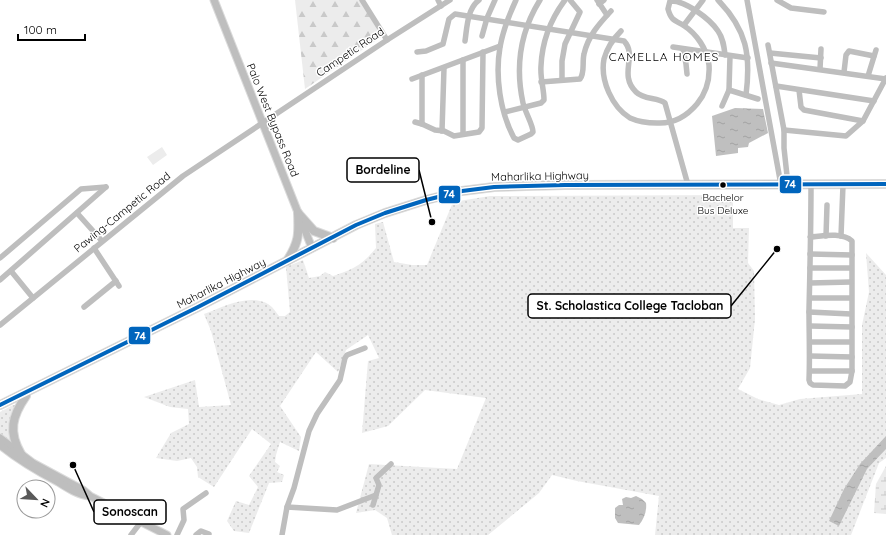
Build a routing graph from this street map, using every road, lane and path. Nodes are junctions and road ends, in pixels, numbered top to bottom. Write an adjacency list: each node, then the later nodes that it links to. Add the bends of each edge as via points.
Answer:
1 (214, 0): 67 (main road, Palo West Bypass Road)
2 (362, 0): 29 (street)
3 (450, 0): 15 (street, Campetic Road)
4 (479, 0): 18 (street, via 472,7)
5 (495, 0): 19 (street)
6 (516, 0): 20 (street)
7 (540, 0): 21 (street)
8 (565, 0): 23 (street)
9 (570, 0): 25 (street, via 580,12)
10 (703, 0): 16 (street)
11 (718, 0): 41 (street, via 742,34)
12 (747, 0): 74 (street)
13 (777, 0): 17 (street, via 792,8)
14 (600, 1): 26 (street, via 609,13)
15 (440, 3): 29 (street, Campetic Road)
16 (697, 10): 22 (street); 22 (street, via 680,1 670,1 669,14 672,19); 40 (street, via 719,32)
17 (824, 12)
18 (469, 16): 19 (street); 30 (street); 36 (street, via 452,15 443,44 426,52)
19 (487, 18): 20 (street); 27 (street)
20 (506, 21): 21 (street); 32 (street)
21 (527, 25): 23 (street); 62 (street, via 520,71)
22 (684, 25): 38 (street, via 701,42)
23 (548, 28): 25 (street); 54 (street, via 541,66)
24 (621, 31): 28 (street)
25 (570, 32): 26 (street); 53 (street, via 562,61)
26 (591, 35): 28 (street); 53 (street, via 584,56 582,77)
27 (482, 36)
28 (614, 38): 66 (street, via 626,43 630,53 627,70 632,87 646,98 664,102); 66 (street, via 606,53 604,67 605,80 612,99 631,118 648,123)
29 (387, 40): 67 (street, Campetic Road)
30 (465, 41)
31 (768, 45): 39 (street)
32 (500, 46): 37 (street); 63 (street, via 500,83)
33 (673, 47): 34 (street)
34 (683, 49): 38 (street); 48 (street)
35 (822, 49): 42 (street)
36 (417, 52)
37 (483, 52): 43 (street); 71 (street, via 482,128 479,132)
38 (706, 52): 40 (street); 66 (street, via 709,75 704,94 691,111)
39 (770, 53): 42 (street); 44 (street)
40 (728, 55): 41 (street); 56 (street)
41 (748, 58): 58 (street)
42 (821, 58): 46 (street)
43 (463, 60): 45 (street); 71 (street)
44 (771, 63): 46 (street); 55 (street)
45 (444, 68): 49 (street); 70 (street)
46 (820, 69): 47 (street)
47 (844, 72): 50 (street); 50 (street, via 846,55 849,52 875,53)
48 (687, 74)
49 (422, 75): 51 (street); 68 (street)
50 (868, 76): 52 (street)
51 (412, 79)
52 (886, 79): 60 (street)
53 (562, 80): 54 (street)
54 (542, 82): 62 (street, via 544,100)
55 (776, 86): 57 (street); 69 (street)
56 (729, 90): 58 (street); 61 (street)
57 (799, 90): 60 (street); 64 (street, via 801,107 804,110)
58 (746, 95): 59 (street)
59 (758, 99)
60 (874, 101): 64 (street)
61 (722, 106)
62 (524, 108): 63 (street); 63 (street, via 533,132 521,140 514,138)
63 (505, 112)
64 (863, 121): 69 (street, via 843,137)
65 (416, 122): 68 (street)
66 (671, 122): 73 (street)
67 (263, 123): 79 (main road, Palo West Bypass Road); 84 (street, Pawing-Campetic Road, via 183,176)
68 (422, 124): 70 (street)
69 (784, 130): 74 (street)
70 (442, 131): 71 (street, via 454,136)
71 (463, 134)
72 (886, 184): 76 (highway, Maharlika Highway)
73 (688, 185): 74 (highway, Maharlika Highway); 83 (highway, Maharlika Highway, via 565,185 494,187 462,191 385,213)
74 (784, 185): 75 (highway, Maharlika Highway)
75 (811, 185): 76 (highway, Maharlika Highway); 82 (street)
76 (843, 185): 81 (street)
77 (827, 204): 80 (street)
78 (78, 213): 84 (street); 89 (street, via 106,187 81,190); 93 (street)
79 (298, 213): 83 (highway, via 314,231); 86 (main road, Palo West Bypass Road); 90 (highway, via 298,239)
80 (826, 236): 81 (street); 82 (street)
81 (841, 236): 88 (street, via 852,241)
82 (810, 237): 87 (street)
83 (333, 238): 86 (highway, Maharlika Highway)
84 (102, 241): 85 (street, Pawing-Campetic Road)
85 (94, 248): 97 (street, Pawing-Campetic Road); 100 (street, via 118,283)
86 (312, 248): 90 (highway, Maharlika Highway)
87 (810, 254): 88 (street); 91 (street)
88 (852, 255): 92 (street)
89 (0, 258)
90 (287, 261): 111 (highway, Maharlika Highway)
91 (810, 268): 92 (street); 96 (street)
92 (851, 268): 95 (street)
93 (11, 271): 94 (street); 97 (street)
94 (0, 280)
95 (851, 282): 96 (street); 99 (street)
96 (810, 283): 98 (street)
97 (33, 298): 103 (street, Pawing-Campetic Road)
98 (810, 298): 99 (street); 101 (street)
99 (851, 298): 102 (street)
100 (84, 307)
101 (809, 312): 102 (street); 104 (street)
102 (851, 314): 105 (street)
103 (0, 325)
104 (810, 326): 105 (street); 106 (street)
105 (852, 327): 107 (street)
106 (810, 342): 107 (street); 109 (street)
107 (852, 342): 110 (street)
108 (365, 348): 125 (street, via 347,355 340,380 316,414)
109 (810, 356): 110 (street); 112 (street)
110 (852, 358): 113 (street)
111 (88, 362): 114 (highway, Maharlika Highway); 115 (highway, Maharlika Highway)
112 (810, 371): 113 (street); 113 (street, via 811,384 845,386 850,382)
113 (852, 371)
114 (26, 396): 116 (highway, Maharlika Highway); 119 (highway, via 16,411 12,427)
115 (2, 403)
116 (0, 410)
117 (0, 438): 119 (main road)
118 (0, 445): 123 (main road, via 33,469 83,495)
119 (21, 454): 123 (main road)
120 (391, 464): 122 (street, via 376,478 379,485)
121 (206, 493): 130 (street, via 184,509 184,520)
122 (376, 495): 124 (street); 125 (street, via 337,510)
123 (90, 496): 126 (main road)
124 (373, 505)
125 (287, 507): 132 (street)
126 (141, 522): 128 (street); 129 (main road)
127 (209, 534): 131 (street, via 201,531)
128 (131, 535)
129 (167, 535)
130 (177, 535)
131 (196, 535)
132 (282, 535)

